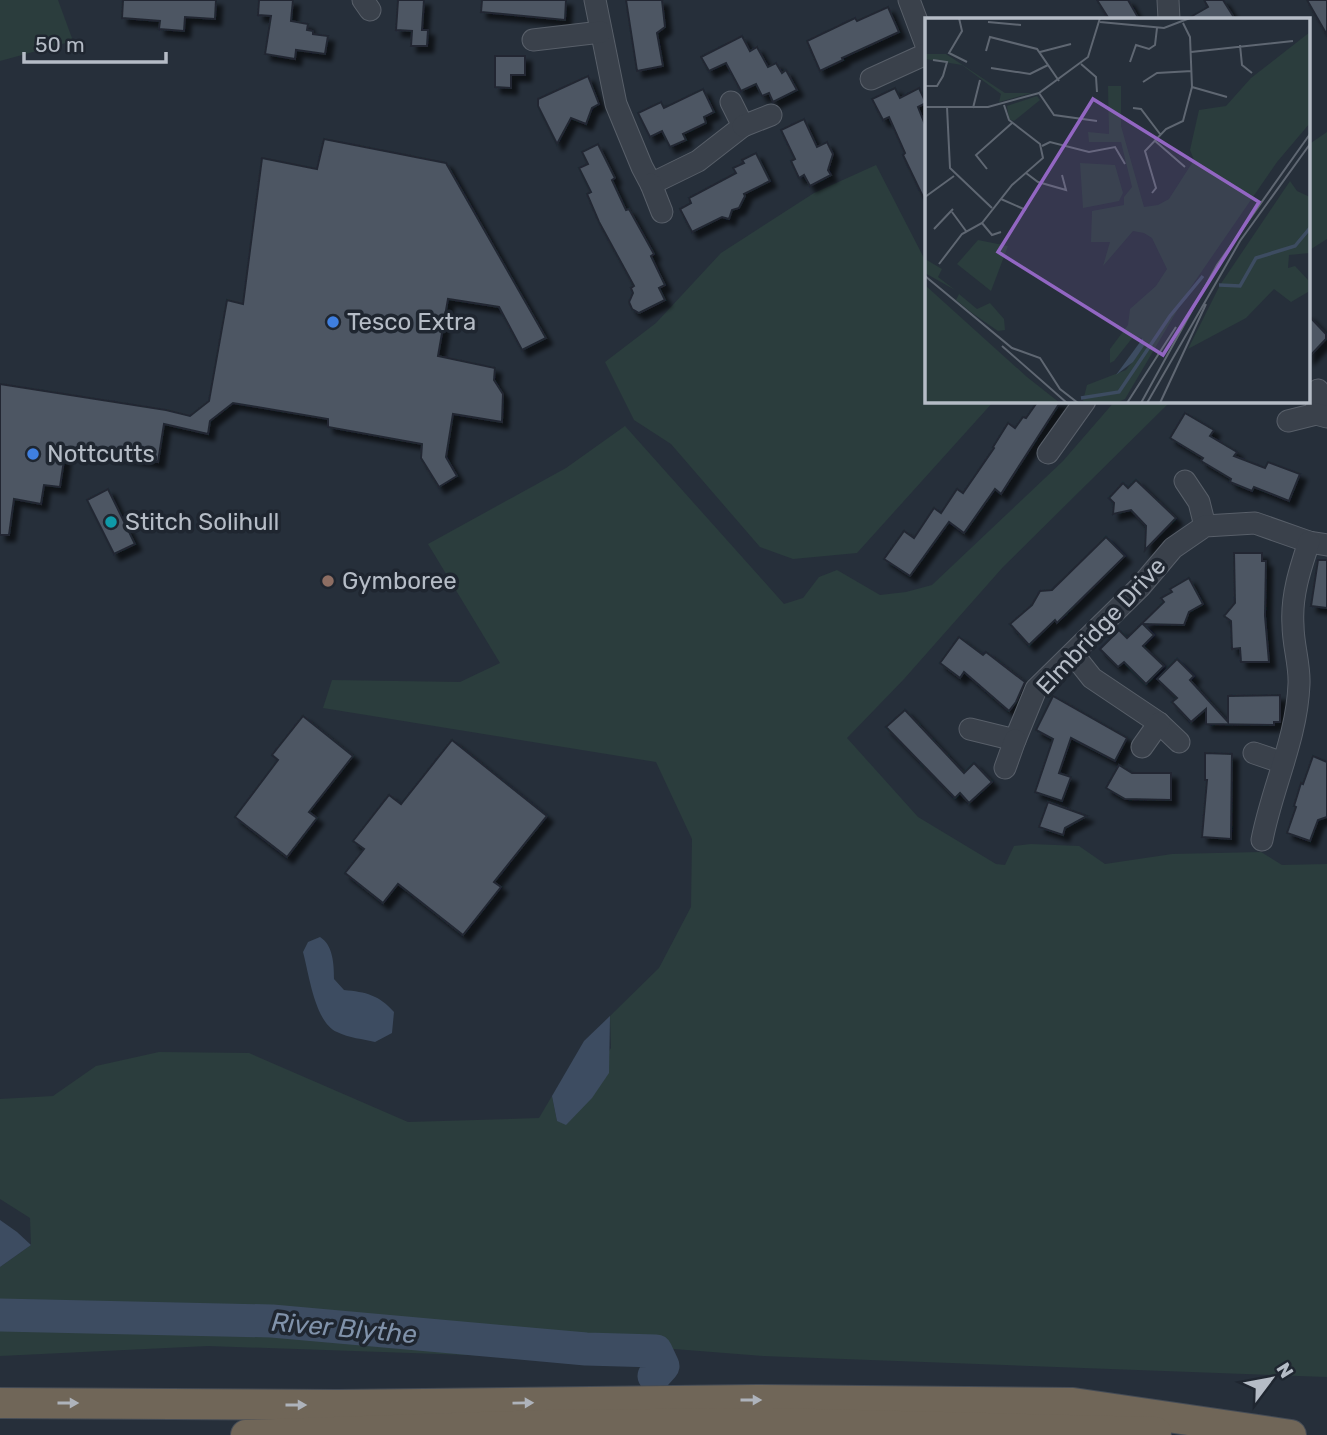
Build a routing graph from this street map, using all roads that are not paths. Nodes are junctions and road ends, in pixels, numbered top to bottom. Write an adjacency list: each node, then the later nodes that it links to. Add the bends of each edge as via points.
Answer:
1 (595, 0): 5 (street)
2 (909, 0): 7 (street)
3 (1168, 0): 4 (street)
4 (1169, 18)
5 (601, 32): 6 (street); 13 (street, via 616,104)
6 (533, 40)
7 (925, 42)
8 (925, 54): 9 (street)
9 (871, 79)
10 (731, 102): 12 (street)
11 (771, 115): 12 (street)
12 (743, 127): 13 (street, via 698,161)
13 (651, 184): 14 (street)
14 (662, 212)
15 (1318, 390): 17 (street)
16 (1084, 402): 19 (street)
17 (1321, 416): 18 (street)
18 (1288, 421)
19 (1048, 453)
20 (1185, 481): 21 (street, via 1199,502)
21 (1205, 526): 22 (street, via 1255,523); 23 (street, Elmbridge Drive, via 1173,548)
22 (1318, 543): 30 (street, via 1296,581 1292,624 1300,682)
23 (1073, 654): 24 (street, via 1092,677); 26 (street, Elmbridge Drive, via 1037,689)
24 (1159, 723): 27 (street); 28 (street)
25 (970, 729): 26 (street)
26 (1015, 740): 31 (street, Elmbridge Drive)
27 (1179, 742)
28 (1142, 747)
29 (1254, 753): 30 (street)
30 (1283, 763): 32 (street)
31 (1006, 768)
32 (1262, 840)
33 (0, 1403): 36 (highway, one-way to 36, via 1073,1403)
34 (246, 1435): 35 (highway, via 773,1423)
35 (1217, 1435)
36 (1291, 1435)

